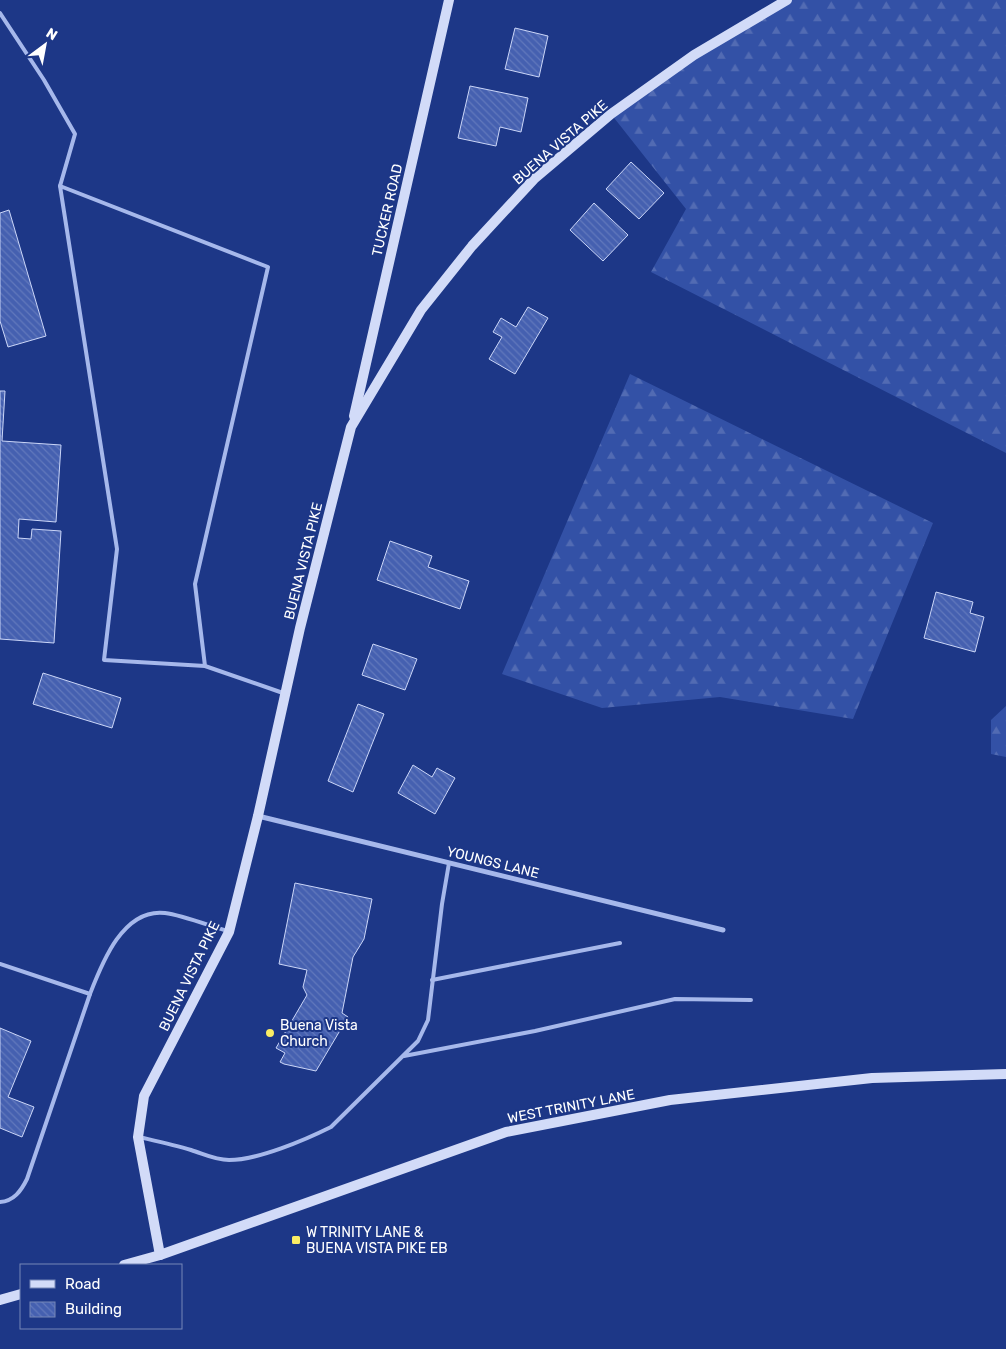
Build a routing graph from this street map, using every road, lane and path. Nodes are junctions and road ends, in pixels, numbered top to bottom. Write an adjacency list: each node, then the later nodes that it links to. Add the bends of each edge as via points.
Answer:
1 (450, 0): 5 (main road, TUCKER ROAD)
2 (787, 0): 5 (main road, BUENA VISTA PIKE, via 694,56 611,114 534,179 472,246 421,310)
3 (0, 12): 4 (lane, via 75,134)
4 (60, 186): 6 (lane, via 117,549 104,660); 6 (lane, via 268,267 195,584)
5 (351, 427): 7 (main road, BUENA VISTA PIKE)
6 (205, 666): 7 (lane)
7 (285, 694): 8 (main road, BUENA VISTA PIKE)
8 (258, 816): 9 (street, YOUNGS LANE); 11 (main road, BUENA VISTA PIKE)
9 (449, 863): 10 (street, YOUNGS LANE); 14 (lane)
10 (723, 930)
11 (229, 932): 15 (lane, via 165,913 148,914 133,920 100,966); 19 (main road, BUENA VISTA PIKE, via 144,1096)
12 (620, 942): 14 (lane)
13 (0, 964): 15 (lane)
14 (432, 980): 17 (lane, via 428,1020 418,1041)
15 (90, 994): 20 (lane, via 27,1180 20,1193)
16 (751, 1000): 17 (lane, via 675,999 536,1031)
17 (404, 1056): 19 (lane, via 331,1127 254,1156 228,1160 209,1157)
18 (1006, 1074): 21 (main road, WEST TRINITY LANE, via 872,1078 670,1100 506,1132)
19 (138, 1137): 21 (main road, BUENA VISTA PIKE)
20 (0, 1202)
21 (160, 1255): 22 (main road)
22 (128, 1264)
23 (20, 1294): 24 (main road)
24 (0, 1300)

